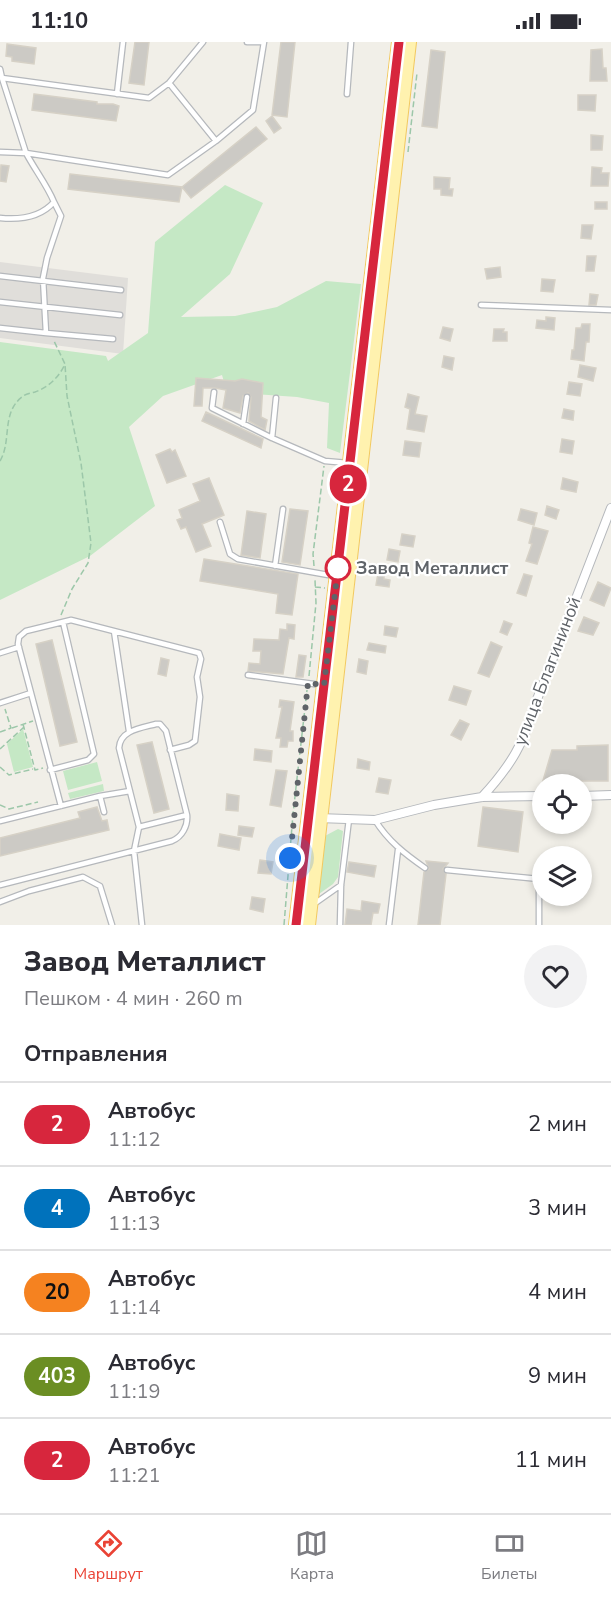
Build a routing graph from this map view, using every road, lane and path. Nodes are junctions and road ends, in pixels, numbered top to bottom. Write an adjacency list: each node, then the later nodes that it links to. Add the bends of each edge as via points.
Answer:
1 (123, 42): 10 (lane)
2 (203, 42): 9 (lane)
3 (246, 42): 12 (lane, via 264,42 253,110)
4 (351, 42): 11 (lane)
5 (399, 42): 38 (main road)
6 (409, 42): 76 (main road)
7 (0, 69): 8 (lane)
8 (2, 78): 10 (lane); 14 (lane)
9 (169, 83): 10 (lane, via 149,98); 12 (lane)
10 (117, 94)
11 (348, 94)
12 (216, 141): 14 (lane, via 168,175)
13 (0, 152): 14 (lane)
14 (26, 153): 15 (lane)
15 (54, 202): 16 (lane, via 36,216); 19 (lane, via 61,216)
16 (1, 218): 17 (lane)
17 (0, 224)
18 (0, 276): 19 (lane)
19 (43, 280): 20 (lane); 23 (lane)
20 (121, 290)
21 (0, 302): 23 (lane)
22 (481, 305): 24 (lane)
23 (45, 306): 25 (lane); 27 (lane)
24 (611, 310)
25 (120, 315)
26 (0, 328): 27 (lane)
27 (46, 333): 28 (lane)
28 (53, 333): 29 (lane); 30 (path, via 54,344)
29 (113, 339)
30 (65, 364): 36 (path, via 60,375 43,389 22,396 9,415 5,453); 45 (path, via 91,543 88,563)
31 (214, 393): 34 (lane, via 212,408)
32 (247, 397): 34 (lane)
33 (276, 398): 35 (lane)
34 (243, 424): 35 (lane)
35 (272, 438): 37 (lane)
36 (0, 461)
37 (325, 461): 38 (lane); 43 (path)
38 (350, 464): 44 (main road)
39 (611, 508): 70 (street, улица Благининой, via 527,732 501,776)
40 (283, 509): 42 (lane)
41 (220, 522): 42 (lane, via 230,554)
42 (275, 566): 43 (lane)
43 (314, 573): 44 (lane); 51 (path, via 316,603)
44 (337, 576): 52 (main road)
45 (61, 616)
46 (63, 622): 47 (lane, via 71,620); 48 (lane, via 26,631 19,637); 63 (lane, via 94,754 88,760)
47 (114, 631): 58 (lane); 61 (lane, via 196,651 201,656 195,741)
48 (19, 647): 49 (lane); 53 (lane)
49 (0, 653)
50 (248, 675): 51 (lane)
51 (308, 683): 52 (lane); 91 (path)
52 (324, 685): 76 (main road)
53 (31, 693): 54 (lane); 55 (lane)
54 (1, 702): 57 (path)
55 (38, 720): 56 (path); 63 (lane)
56 (23, 726): 57 (path); 60 (path); 64 (path)
57 (11, 728): 59 (path)
58 (129, 731): 61 (lane, via 160,724 166,731); 65 (lane, via 119,745)
59 (0, 732)
60 (0, 748)
61 (170, 750): 75 (lane)
62 (0, 767): 64 (path, via 9,775)
63 (50, 768): 64 (path); 73 (lane)
64 (34, 769)
65 (130, 791): 67 (lane); 80 (lane)
66 (611, 795): 69 (street)
67 (100, 796): 73 (lane); 74 (lane)
68 (532, 796): 70 (street)
69 (592, 796)
70 (482, 797): 78 (street)
71 (38, 802): 72 (path, via 9,809)
72 (0, 805)
73 (61, 806): 79 (lane)
74 (104, 812)
75 (187, 815): 80 (lane); 82 (lane, via 186,826 176,840)
76 (314, 817): 77 (street); 88 (main road); 92 (main road)
77 (349, 819): 78 (street); 86 (lane)
78 (375, 820): 81 (lane)
79 (0, 821)
80 (139, 827): 82 (lane)
81 (398, 850): 83 (lane); 95 (lane)
82 (134, 851): 85 (lane); 90 (lane)
83 (425, 868)
84 (447, 870): 96 (lane, via 539,879)
85 (0, 885)
86 (341, 885): 88 (lane); 94 (lane)
87 (0, 902): 89 (lane, via 83,877 100,886)
88 (310, 907): 93 (main road)
89 (112, 925)
90 (142, 925)
91 (284, 925)
92 (296, 925)
93 (308, 925)
94 (340, 925)
95 (389, 925)
96 (538, 925)

